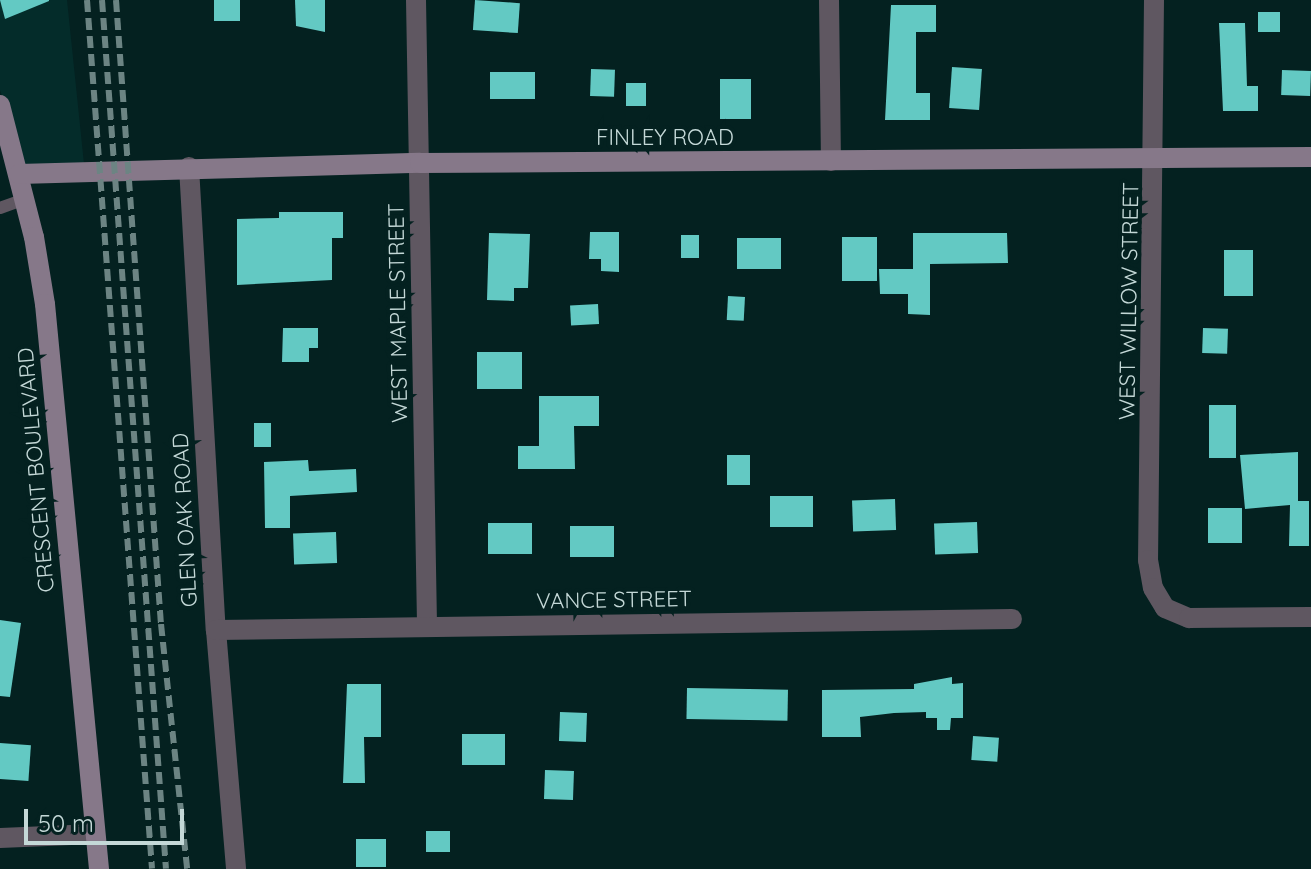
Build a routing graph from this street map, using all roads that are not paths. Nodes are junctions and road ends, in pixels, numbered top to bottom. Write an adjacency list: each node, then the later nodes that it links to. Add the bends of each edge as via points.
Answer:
1 (416, 0): 8 (street, WEST MAPLE STREET)
2 (829, 0): 7 (street)
3 (1154, 0): 6 (street, WEST WILLOW STREET)
4 (0, 105): 10 (main road, CRESCENT BOULEVARD)
5 (1311, 157): 6 (main road, FINLEY ROAD)
6 (1156, 159): 7 (main road, FINLEY ROAD); 13 (street, WEST WILLOW STREET, via 1148,560 1159,601 1189,618)
7 (831, 161): 8 (main road, FINLEY ROAD)
8 (420, 163): 9 (main road, FINLEY ROAD); 15 (street, WEST MAPLE STREET)
9 (189, 167): 10 (main road, FINLEY ROAD); 16 (street, GLEN OAK ROAD)
10 (19, 174): 11 (main road, CRESCENT BOULEVARD)
11 (25, 199): 12 (lane); 17 (main road, CRESCENT BOULEVARD, via 45,304)
12 (0, 208)
13 (1311, 617)
14 (1012, 619): 15 (street, VANCE STREET)
15 (427, 626): 16 (street, VANCE STREET)
16 (216, 630): 20 (street, GLEN OAK ROAD)
17 (95, 834): 18 (street); 19 (main road, CRESCENT BOULEVARD)
18 (0, 838)
19 (99, 869)
20 (236, 869)

